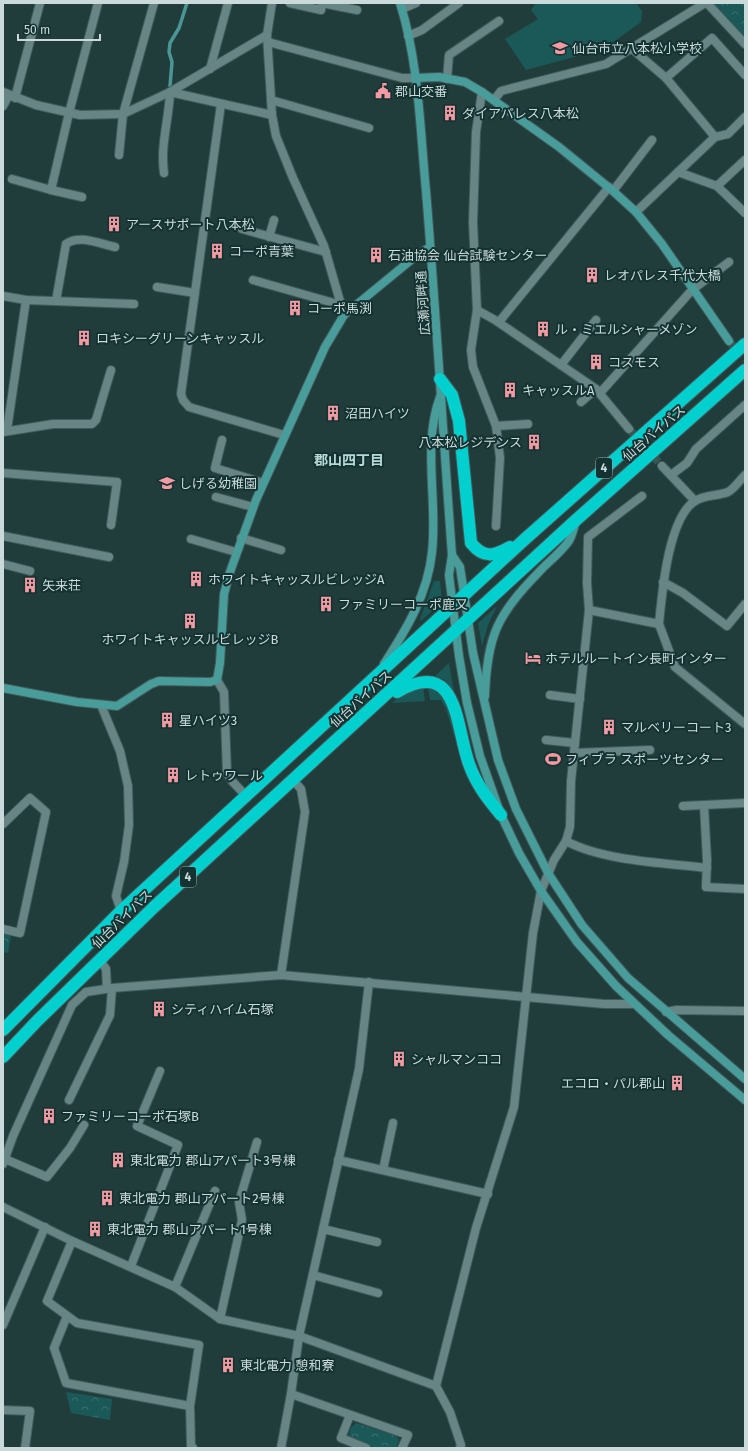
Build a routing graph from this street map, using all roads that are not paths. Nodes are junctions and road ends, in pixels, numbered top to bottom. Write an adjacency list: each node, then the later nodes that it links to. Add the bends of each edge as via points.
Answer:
1 (40, 3): 24 (street)
2 (98, 3): 29 (street)
3 (154, 3): 30 (street)
4 (228, 3): 17 (street)
5 (272, 3): 14 (street)
6 (290, 3): 11 (street, via 320,10 322,3)
7 (416, 3): 10 (street)
8 (459, 3): 13 (street, via 422,30)
9 (706, 3): 15 (street); 16 (street)
10 (401, 6): 13 (street, 広瀬河畔通)
11 (357, 10)
12 (499, 21): 21 (street, via 449,55)
13 (408, 36): 19 (street, 広瀬河畔通)
14 (268, 38): 17 (street); 19 (street, via 402,78); 25 (street)
15 (745, 44)
16 (631, 48): 20 (street); 26 (street, via 606,64 501,91)
17 (210, 69): 22 (street)
18 (745, 75): 20 (street, via 712,38)
19 (416, 78): 21 (street); 51 (street, 広瀬河畔通)
20 (666, 78): 34 (street)
21 (447, 79): 23 (street, via 465,82)
22 (170, 92): 27 (street); 30 (street); 39 (street, via 163,140)
23 (482, 92): 26 (street); 63 (street, via 476,132 473,222)
24 (9, 95): 28 (street); 29 (street)
25 (271, 100): 31 (street); 33 (street)
26 (494, 100): 42 (street)
27 (222, 104): 31 (street); 57 (street)
28 (3, 106)
29 (69, 113): 30 (street); 43 (street)
30 (123, 114): 36 (street)
31 (272, 115): 52 (street, via 279,143)
32 (745, 117): 34 (street, via 728,134)
33 (369, 128)
34 (715, 137): 38 (street)
35 (652, 140): 42 (street)
36 (119, 155)
37 (745, 160): 41 (street)
38 (678, 172): 41 (street); 45 (street)
39 (164, 173)
40 (12, 179): 43 (street)
41 (717, 186): 46 (street)
42 (611, 189): 45 (street); 66 (street)
43 (51, 190): 44 (street)
44 (82, 197)
45 (636, 212): 56 (street, via 662,244)
46 (745, 213)
47 (274, 220): 49 (street)
48 (242, 229): 49 (street)
49 (269, 237): 52 (street)
50 (115, 246): 60 (street, via 78,239 66,244)
51 (430, 247): 64 (street); 72 (street, 広瀬河畔通)
52 (326, 252): 62 (street)
53 (729, 262): 56 (street)
54 (253, 280): 62 (street)
55 (157, 287): 57 (street)
56 (692, 290): 67 (street); 73 (street)
57 (195, 294): 81 (street, via 182,400 189,407)
58 (3, 296): 59 (street)
59 (26, 300): 60 (street); 80 (street)
60 (56, 301): 61 (street)
61 (134, 304)
62 (342, 305): 64 (street)
63 (477, 310): 66 (street); 78 (street, via 471,350 473,368)
64 (344, 315): 81 (street, via 325,347)
65 (596, 320): 69 (street)
66 (499, 322): 69 (street)
67 (729, 341)
68 (745, 344): 98 (highway, 仙台バイパス / 4)
69 (561, 365): 73 (street)
70 (111, 370): 80 (street, via 96,420 92,424 53,424)
71 (745, 370): 92 (highway, 仙台バイパス / 4)
72 (440, 379): 74 (street, 広瀬河畔通); 98 (highway, via 452,395 459,421 471,543 484,554 491,556)
73 (598, 391): 75 (street); 79 (street)
74 (441, 395): 101 (street, 広瀬河畔通); 113 (street, via 434,413 430,566 413,616)
75 (581, 402)
76 (745, 404): 85 (street, via 696,449 687,463)
77 (528, 424): 78 (street)
78 (496, 426): 94 (street, via 500,458)
79 (630, 429)
80 (5, 431)
81 (284, 435): 87 (street)
82 (222, 440): 87 (street, via 215,468)
83 (662, 466): 85 (street)
84 (3, 473): 93 (street, via 117,482)
85 (671, 475): 90 (street)
86 (745, 475): 90 (street, via 729,491)
87 (263, 483): 91 (street)
88 (642, 496): 109 (street, via 588,538)
89 (216, 497): 91 (street)
90 (695, 501): 105 (street, via 685,512 677,528)
91 (253, 507): 96 (street)
92 (576, 520): 110 (highway, 仙台バイパス / 4); 120 (street, via 570,540 510,602 498,624 489,652)
93 (112, 525)
94 (496, 526)
95 (3, 536): 102 (street)
96 (241, 538): 99 (street); 100 (street)
97 (190, 539): 100 (street)
98 (525, 539): 106 (highway, 仙台バイパス / 4)
99 (281, 550)
100 (236, 552): 114 (street, via 224,594 220,668)
101 (452, 555): 106 (street, 広瀬河畔通, via 460,567); 108 (street, 広瀬河畔通, via 449,575)
102 (109, 557)
103 (3, 564): 104 (street)
104 (30, 571)
105 (663, 582): 107 (street, via 683,593 727,626); 111 (street)
106 (464, 596): 108 (highway, 仙台バイパス / 4); 110 (street, 広瀬河畔通)
107 (745, 604)
108 (453, 606): 112 (street, 広瀬河畔通); 113 (highway, 仙台バイパス / 4)
109 (589, 610): 111 (street); 117 (street)
110 (468, 619): 112 (highway, 仙台バイパス / 4); 120 (street, 広瀬河畔通)
111 (659, 624): 121 (street, via 675,667)
112 (456, 631): 118 (highway, 仙台バイパス / 4); 131 (street, 広瀬河畔通, via 469,711 480,756)
113 (375, 678): 127 (highway, 仙台バイパス / 4)
114 (217, 680): 119 (street, via 159,681 117,706); 127 (street, via 224,692 227,773)
115 (3, 688): 119 (street)
116 (550, 695): 117 (street)
117 (580, 699): 123 (street)
118 (378, 702): 126 (highway, 仙台バイパス / 4); 131 (highway, via 420,681 434,682 445,690 455,707 468,762 476,783)
119 (101, 705): 138 (street, via 120,751 128,786 129,825 116,896)
120 (485, 709): 135 (street, 広瀬河畔通, via 498,760 516,809)
121 (745, 724)
122 (546, 740): 123 (street)
123 (575, 743): 125 (street)
124 (650, 750): 125 (street)
125 (574, 753): 133 (street, via 571,811)
126 (293, 780): 140 (highway, 仙台バイパス / 4); 141 (street, via 301,789 305,812)
127 (247, 796): 138 (highway, 仙台バイパス / 4)
128 (745, 803): 129 (street)
129 (704, 805): 130 (street); 134 (street)
130 (683, 806)
131 (500, 815): 137 (street, 広瀬河畔通)
132 (3, 824): 139 (street, via 30,798 46,812 20,933)
133 (566, 841): 134 (street, via 574,846 611,856); 135 (street)
134 (707, 868): 136 (street, via 706,887)
135 (548, 873): 137 (street); 147 (street, 広瀬河畔通, via 582,925 603,950 628,978)
136 (745, 889)
137 (541, 891): 144 (street); 145 (street, 広瀬河畔通, via 577,942)
138 (121, 911): 148 (highway, 仙台バイパス / 4)
139 (3, 930)
140 (100, 960): 143 (street, via 106,968); 149 (highway, 仙台バイパス / 4)
141 (281, 975): 142 (street); 143 (street)
142 (369, 982): 144 (street); 157 (street, via 359,1069)
143 (110, 988): 152 (street, via 110,1015); 158 (street, via 86,992 72,1005)
144 (526, 996): 145 (street, via 604,1004); 161 (street, via 514,1107)
145 (633, 1004): 153 (street, 広瀬河畔通)
146 (745, 1011): 147 (street)
147 (666, 1012): 151 (street, 広瀬河畔通)
148 (3, 1030)
149 (3, 1057)
150 (160, 1071): 167 (street, via 137,1126 178,1145)
151 (745, 1079)
152 (69, 1100)
153 (745, 1100)
154 (393, 1123): 159 (street)
155 (84, 1125): 158 (street, via 47,1177)
156 (257, 1142): 172 (street, via 240,1202 242,1220)
157 (338, 1160): 159 (street); 164 (street)
158 (4, 1162)
159 (383, 1170): 161 (street)
160 (214, 1191): 169 (street)
161 (488, 1194): 175 (street, via 476,1228)
162 (3, 1207): 163 (street)
163 (45, 1228): 165 (street); 173 (street)
164 (324, 1229): 166 (street); 168 (street)
165 (72, 1241): 167 (street); 171 (street, via 47,1301)
166 (377, 1242)
167 (131, 1266): 169 (street)
168 (313, 1275): 170 (street); 174 (street)
169 (175, 1287): 172 (street)
170 (378, 1293)
171 (67, 1316): 177 (street, via 54,1348 66,1383); 177 (street, via 77,1323 199,1345)
172 (220, 1319): 174 (street)
173 (3, 1325)
174 (299, 1336): 175 (street); 176 (street)
175 (436, 1386): 180 (street, via 450,1412)
176 (292, 1394): 179 (street); 183 (street)
177 (190, 1406): 182 (street)
178 (3, 1410): 181 (street, via 30,1411)
179 (350, 1415): 184 (street, via 341,1438); 185 (street, via 408,1435)
180 (461, 1446): 186 (street)
181 (25, 1448)
182 (193, 1448)
183 (281, 1448)
184 (366, 1448)
185 (402, 1448)
186 (469, 1448)

